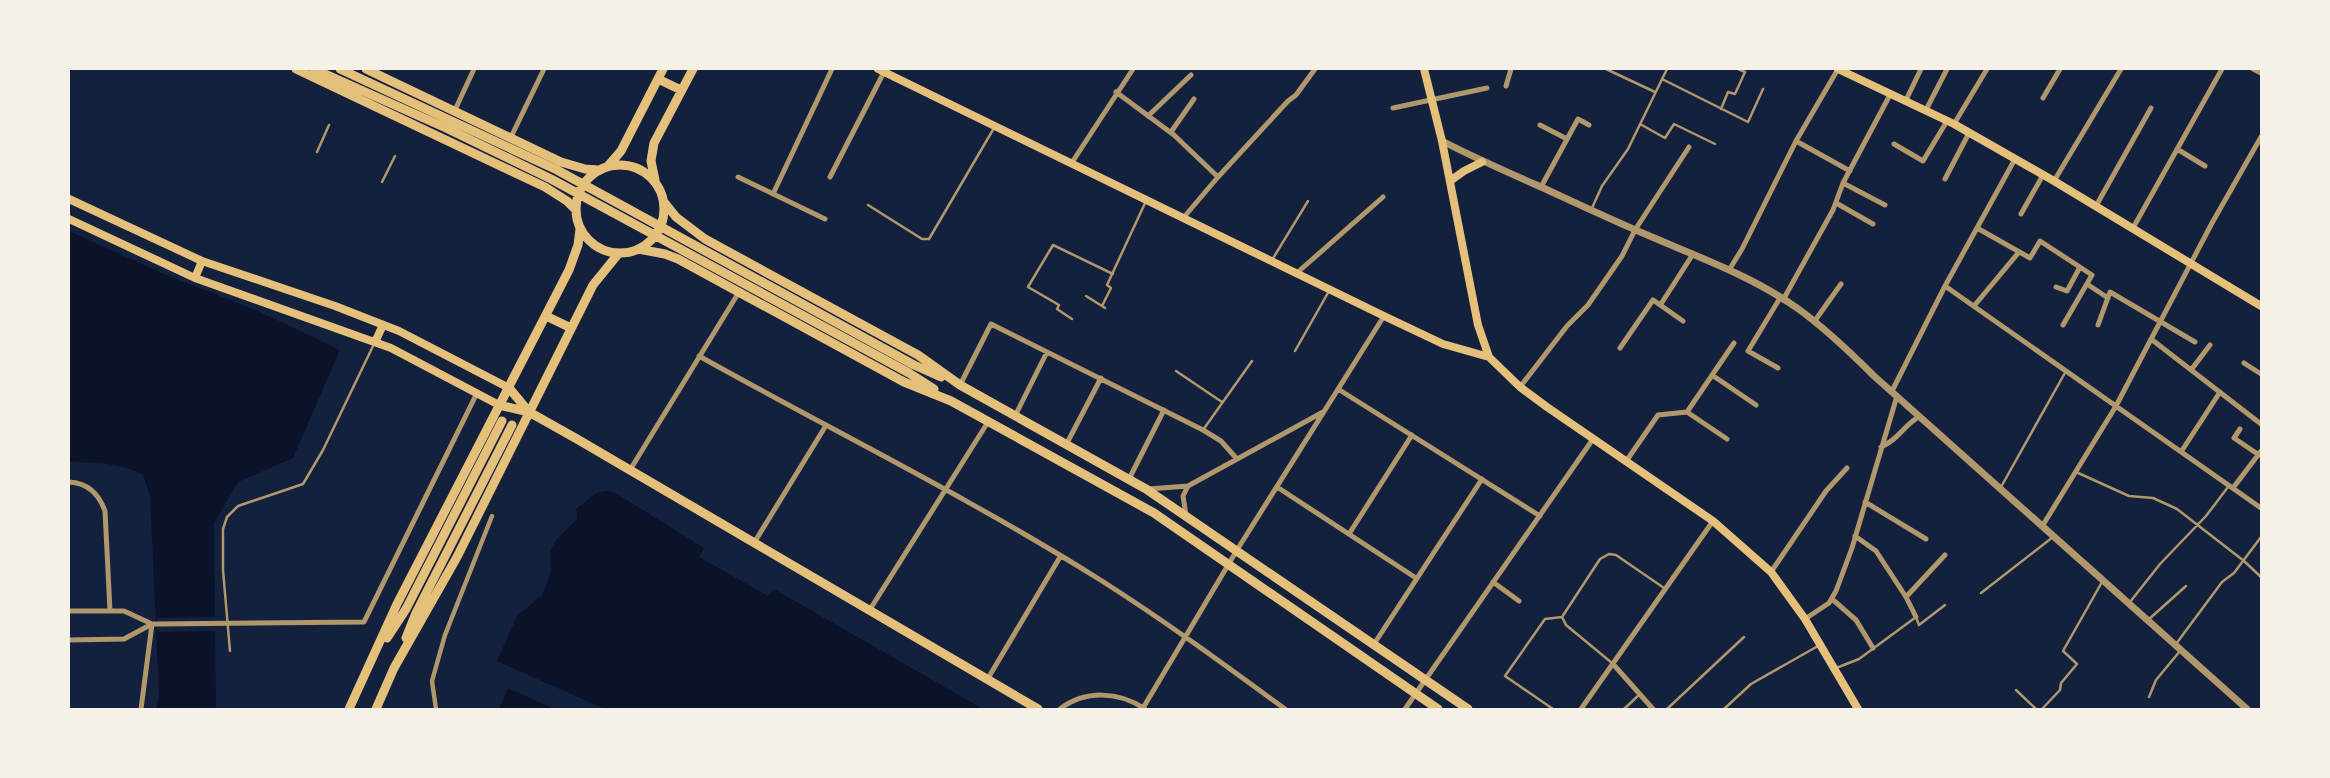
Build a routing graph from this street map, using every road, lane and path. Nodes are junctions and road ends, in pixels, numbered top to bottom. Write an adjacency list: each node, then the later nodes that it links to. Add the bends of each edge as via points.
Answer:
1 (296, 69): 94 (main road, via 545,188)
2 (314, 69): 165 (main road, via 551,179 909,373)
3 (340, 69): 158 (main road, via 556,170 914,365)
4 (366, 69): 45 (main road)
5 (474, 69): 45 (street)
6 (544, 69): 56 (street)
7 (663, 69): 29 (main road)
8 (693, 69): 34 (main road)
9 (832, 69): 84 (street)
10 (1133, 69): 35 (street)
11 (1315, 69): 75 (street)
12 (1424, 69): 40 (main road)
13 (1510, 69): 31 (street)
14 (1606, 69): 36 (lane)
15 (1667, 69): 30 (lane)
16 (1738, 69): 43 (lane, via 1745,72 1735,94 1728,92)
17 (1838, 69): 26 (main road); 60 (street)
18 (1921, 69): 41 (street)
19 (1947, 69): 46 (street)
20 (1986, 69): 48 (street)
21 (2060, 69): 38 (street)
22 (2121, 69): 79 (street)
23 (2222, 69): 64 (street)
24 (2253, 69): 27 (street)
25 (881, 70): 53 (main road); 74 (street)
26 (1847, 71): 37 (main road)
27 (2261, 73)
28 (1191, 75): 47 (street)
29 (658, 79): 34 (main road); 71 (main road, via 621,151)
30 (1662, 79): 36 (lane); 43 (lane)
31 (1506, 86)
32 (1487, 88): 40 (street)
33 (1763, 89): 43 (lane, via 1748,122)
34 (681, 90): 82 (main road, via 651,152)
35 (1116, 92): 47 (street); 69 (street)
36 (1655, 92): 49 (lane)
37 (1891, 93): 41 (main road); 72 (street)
38 (2043, 98)
39 (1194, 99): 54 (street)
40 (1431, 99): 42 (street); 59 (main road)
41 (1906, 100): 46 (main road)
42 (1393, 108)
43 (1721, 108)
44 (2151, 108): 93 (street)
45 (456, 110): 56 (main road)
46 (1926, 110): 48 (main road)
47 (1148, 116): 54 (street)
48 (1951, 122): 55 (main road); 62 (street, via 1923,161)
49 (1639, 124): 61 (lane, via 1665,138 1674,124); 95 (lane, via 1628,149 1602,186)
50 (330, 125): 65 (lane)
51 (1540, 125): 58 (street)
52 (1589, 125): 58 (street, via 1578,119)
53 (994, 127): 69 (main road); 91 (lane, via 929,240 922,239)
54 (1171, 132): 75 (street)
55 (1969, 133): 67 (main road); 77 (street)
56 (511, 136): 71 (main road, via 561,162 585,169)
57 (2261, 137): 111 (street)
58 (1567, 139): 83 (street)
59 (1442, 140): 68 (street); 78 (main road)
60 (1796, 141): 72 (street); 113 (street)
61 (1715, 144)
62 (1894, 144)
63 (1689, 147): 104 (street)
64 (2177, 149): 70 (street); 102 (street)
65 (317, 152)
66 (394, 156): 80 (lane)
67 (2015, 159): 73 (main road); 101 (street)
68 (1482, 162): 78 (main road); 83 (street)
69 (1071, 164): 87 (main road)
70 (2205, 166)
71 (603, 168): 82 (main road, via 635,167); 94 (main road, via 584,183 576,200)
72 (1850, 171): 81 (street)
73 (2043, 175): 79 (main road); 96 (street)
74 (830, 177)
75 (1218, 177): 97 (street)
76 (738, 178): 84 (street)
77 (1945, 178)
78 (1450, 181): 148 (main road, via 1478,325)
79 (2054, 181): 93 (main road)
80 (382, 182)
81 (1844, 183): 90 (street); 92 (street)
82 (657, 185): 89 (main road)
83 (1541, 187): 95 (street)
84 (773, 194): 98 (street)
85 (1383, 197): 114 (street)
86 (69, 199): 110 (main road)
87 (1147, 200): 97 (main road); 115 (lane)
88 (1308, 201): 109 (lane)
89 (664, 202): 105 (main road, via 658,230 646,245); 158 (main road, via 676,217 705,239 918,355)
90 (1836, 203): 100 (street); 125 (street)
91 (868, 205)
92 (1885, 205)
93 (2096, 206): 102 (main road)
94 (576, 210): 103 (main road)
95 (1590, 211): 104 (street)
96 (2021, 214)
97 (1184, 217): 109 (main road)
98 (825, 219)
99 (69, 220): 116 (main road)
100 (1873, 224)
101 (1977, 228): 106 (street); 119 (street)
102 (2133, 228): 111 (main road)
103 (580, 229): 107 (main road, via 592,244); 129 (main road, via 574,257)
104 (1635, 230): 108 (street); 159 (street, via 1622,256 1588,305 1567,326)
105 (638, 249): 107 (main road); 122 (main road, via 665,254)
106 (2019, 252): 112 (street, via 2030,258 2040,241); 127 (street)
107 (619, 253): 138 (main road, via 593,285)
108 (1693, 254): 113 (street); 126 (street)
109 (1272, 260): 114 (main road)
110 (202, 261): 116 (main road); 135 (main road)
111 (2191, 263): 128 (main road); 133 (street)
112 (2080, 267): 118 (street, via 2092,275); 120 (street, via 2067,291)
113 (1729, 270): 125 (street)
114 (1298, 272): 121 (main road)
115 (1113, 274): 123 (lane, via 1106,285 1111,288 1104,307); 131 (lane, via 1053,245 1028,287 1059,305 1057,309)
116 (195, 278): 140 (main road)
117 (1841, 284): 134 (street)
118 (2087, 284): 124 (street); 136 (street)
119 (1945, 286): 127 (street); 164 (street)
120 (2056, 287)
121 (1330, 290): 130 (main road); 145 (lane)
122 (739, 292): 147 (street); 165 (main road, via 904,382)
123 (1086, 296)
124 (2108, 298): 133 (street, via 2110,292); 137 (street)
125 (1782, 299): 134 (street); 151 (street, via 1748,351)
126 (1661, 304): 132 (street); 144 (street, via 1653,300)
127 (1974, 306): 154 (street)
128 (2261, 306)
129 (546, 316): 138 (main road); 160 (main road)
130 (1384, 316): 148 (main road, via 1443,344); 161 (street)
131 (1072, 319)
132 (1683, 321)
133 (2161, 321): 139 (street); 141 (street)
134 (1814, 322): 164 (street)
135 (383, 325): 140 (main road); 160 (main road)
136 (2063, 325)
137 (2098, 325)
138 (571, 328): 171 (main road)
139 (2151, 339): 152 (street); 169 (street)
140 (375, 342): 163 (main road); 244 (lane, via 303,484 238,506 227,517 223,528 223,570)
141 (2195, 342)
142 (1734, 343): 156 (street)
143 (2210, 344): 152 (street)
144 (1620, 348)
145 (1295, 351)
146 (1046, 352): 157 (street); 158 (street, via 992,324); 174 (street)
147 (699, 356): 180 (street); 193 (street)
148 (1489, 357): 159 (main road)
149 (1252, 361): 166 (lane)
150 (2244, 364): 155 (street)
151 (1778, 368)
152 (2191, 370): 162 (street)
153 (1176, 371): 166 (lane)
154 (2066, 371): 169 (street); 200 (lane)
155 (2261, 374)
156 (1712, 375): 168 (street); 173 (street)
157 (1101, 378): 170 (street); 186 (street)
158 (960, 385): 174 (main road)
159 (1520, 387): 184 (main road)
160 (509, 388): 167 (main road); 171 (main road)
161 (1338, 389): 172 (street); 183 (street)
162 (2220, 392): 178 (street); 188 (street)
163 (477, 393): 167 (main road); 244 (street, via 364,622)
164 (1895, 394): 175 (street); 187 (street)
165 (951, 401): 177 (main road)
166 (1222, 402): 182 (lane)
167 (499, 405): 171 (main road); 253 (main road, via 397,604)
168 (1756, 405)
169 (2116, 406): 188 (street); 194 (street)
170 (1164, 410): 182 (street); 195 (street)
171 (529, 412): 193 (main road); 255 (main road, via 457,557)
172 (1323, 412): 190 (street); 199 (street)
173 (1687, 412): 185 (street); 191 (street, via 1658,415)
174 (1015, 416): 186 (main road)
175 (1920, 416): 187 (street); 200 (street)
176 (502, 421): 253 (main road, via 406,609)
177 (988, 422): 203 (street); 222 (main road, via 1154,513)
178 (2261, 424)
179 (512, 425): 255 (main road, via 416,613)
180 (825, 426): 203 (street); 217 (street)
181 (2240, 429): 189 (street, via 2234,438)
182 (1203, 430): 190 (street, via 1221,441)
183 (1412, 435): 196 (street); 212 (street)
184 (1593, 439): 191 (main road); 208 (street)
185 (1727, 439)
186 (1066, 445): 195 (main road)
187 (1882, 447): 204 (street)
188 (2181, 452): 201 (street)
189 (2260, 453): 201 (street)
190 (1237, 459): 198 (street)
191 (1627, 460): 209 (main road)
192 (1847, 468): 223 (street, via 1826,491)
193 (630, 470): 217 (main road)
194 (2076, 472): 210 (street); 211 (lane, via 2129,496 2153,498 2177,509)
195 (1129, 479): 202 (main road)
196 (1482, 479): 208 (street); 225 (street)
197 (69, 482): 237 (street, via 84,485 102,500)
198 (1188, 486): 202 (street); 207 (street, via 1183,496)
199 (1277, 487): 212 (street); 218 (street)
200 (2000, 487): 210 (street)
201 (2231, 487): 205 (street); 211 (lane)
202 (1146, 488): 207 (main road)
203 (945, 490): 220 (street); 238 (street)
204 (1865, 502): 213 (street); 216 (street)
205 (2261, 508)
206 (492, 516): 267 (street, via 445,635 432,681)
207 (1186, 516): 218 (main road)
208 (1540, 516): 227 (street)
209 (1714, 521): 223 (main road); 229 (street)
210 (2043, 525): 214 (street)
211 (2198, 525): 221 (lane); 234 (lane, via 2160,564)
212 (1349, 534): 225 (street)
213 (1855, 536): 231 (street, via 1876,551); 232 (street)
214 (2054, 536): 226 (street); 230 (lane)
215 (2261, 537): 221 (lane)
216 (1926, 539)
217 (754, 543): 238 (main road)
218 (1237, 550): 222 (street); 248 (main road)
219 (1945, 555): 231 (street)
220 (1060, 557): 245 (street); 257 (street)
221 (2244, 560): 224 (lane); 251 (lane, via 2222,582)
222 (1229, 564): 245 (street); 260 (main road)
223 (1771, 572): 241 (main road)
224 (2261, 577)
225 (1416, 578): 248 (street)
226 (2103, 580): 234 (street); 282 (lane, via 2062,651 2076,664 2061,683 2060,690)
227 (1493, 582): 233 (street); 258 (street)
228 (2186, 586): 242 (lane)
229 (1666, 589): 239 (lane, via 1616,555 1609,554 1600,559); 254 (street)
230 (1981, 593)
231 (1906, 597): 240 (street)
232 (1832, 599): 241 (street); 250 (street, via 1856,620)
233 (1519, 601)
234 (2128, 604): 242 (street)
235 (1945, 606): 240 (lane, via 1919,625)
236 (69, 611): 237 (street)
237 (110, 611): 243 (street, via 124,611)
238 (869, 612): 257 (main road)
239 (1562, 617): 254 (lane, via 1566,625); 274 (lane, via 1545,619 1505,676)
240 (1916, 618): 250 (lane)
241 (1804, 619): 249 (main road)
242 (2147, 621): 251 (street)
243 (154, 624): 244 (street); 247 (street, via 124,639); 264 (street)
244 (229, 624): 252 (lane)
245 (1185, 636): 263 (street); 270 (street)
246 (1744, 637): 278 (lane)
247 (69, 640)
248 (1374, 644): 258 (main road)
249 (1820, 646): 256 (main road); 279 (lane, via 1751,684)
250 (1873, 648): 256 (lane, via 1859,659)
251 (2178, 648): 262 (lane, via 2156,680); 283 (street)
252 (230, 651)
253 (372, 661): 265 (main road)
254 (1613, 664): 261 (street); 275 (street)
255 (394, 668): 266 (main road)
256 (1834, 669): 280 (main road)
257 (987, 680): 268 (main road)
258 (1425, 680): 260 (street); 273 (main road)
259 (2016, 690): 281 (lane)
260 (1416, 694): 271 (street); 272 (main road)
261 (1640, 694): 276 (lane); 277 (street)
262 (2149, 697)
263 (1144, 708): 269 (street, via 1117,696 1102,694 1075,700)
264 (141, 709)
265 (349, 709)
266 (376, 709)
267 (436, 709)
268 (1038, 709)
269 (1060, 709)
270 (1285, 709)
271 (1405, 709)
272 (1438, 709)
273 (1468, 709)
274 (1553, 709)
275 (1581, 709)
276 (1624, 709)
277 (1653, 709)
278 (1667, 709)
279 (1724, 709)
280 (1858, 709)
281 (2036, 709)
282 (2042, 709)
283 (2247, 709)

